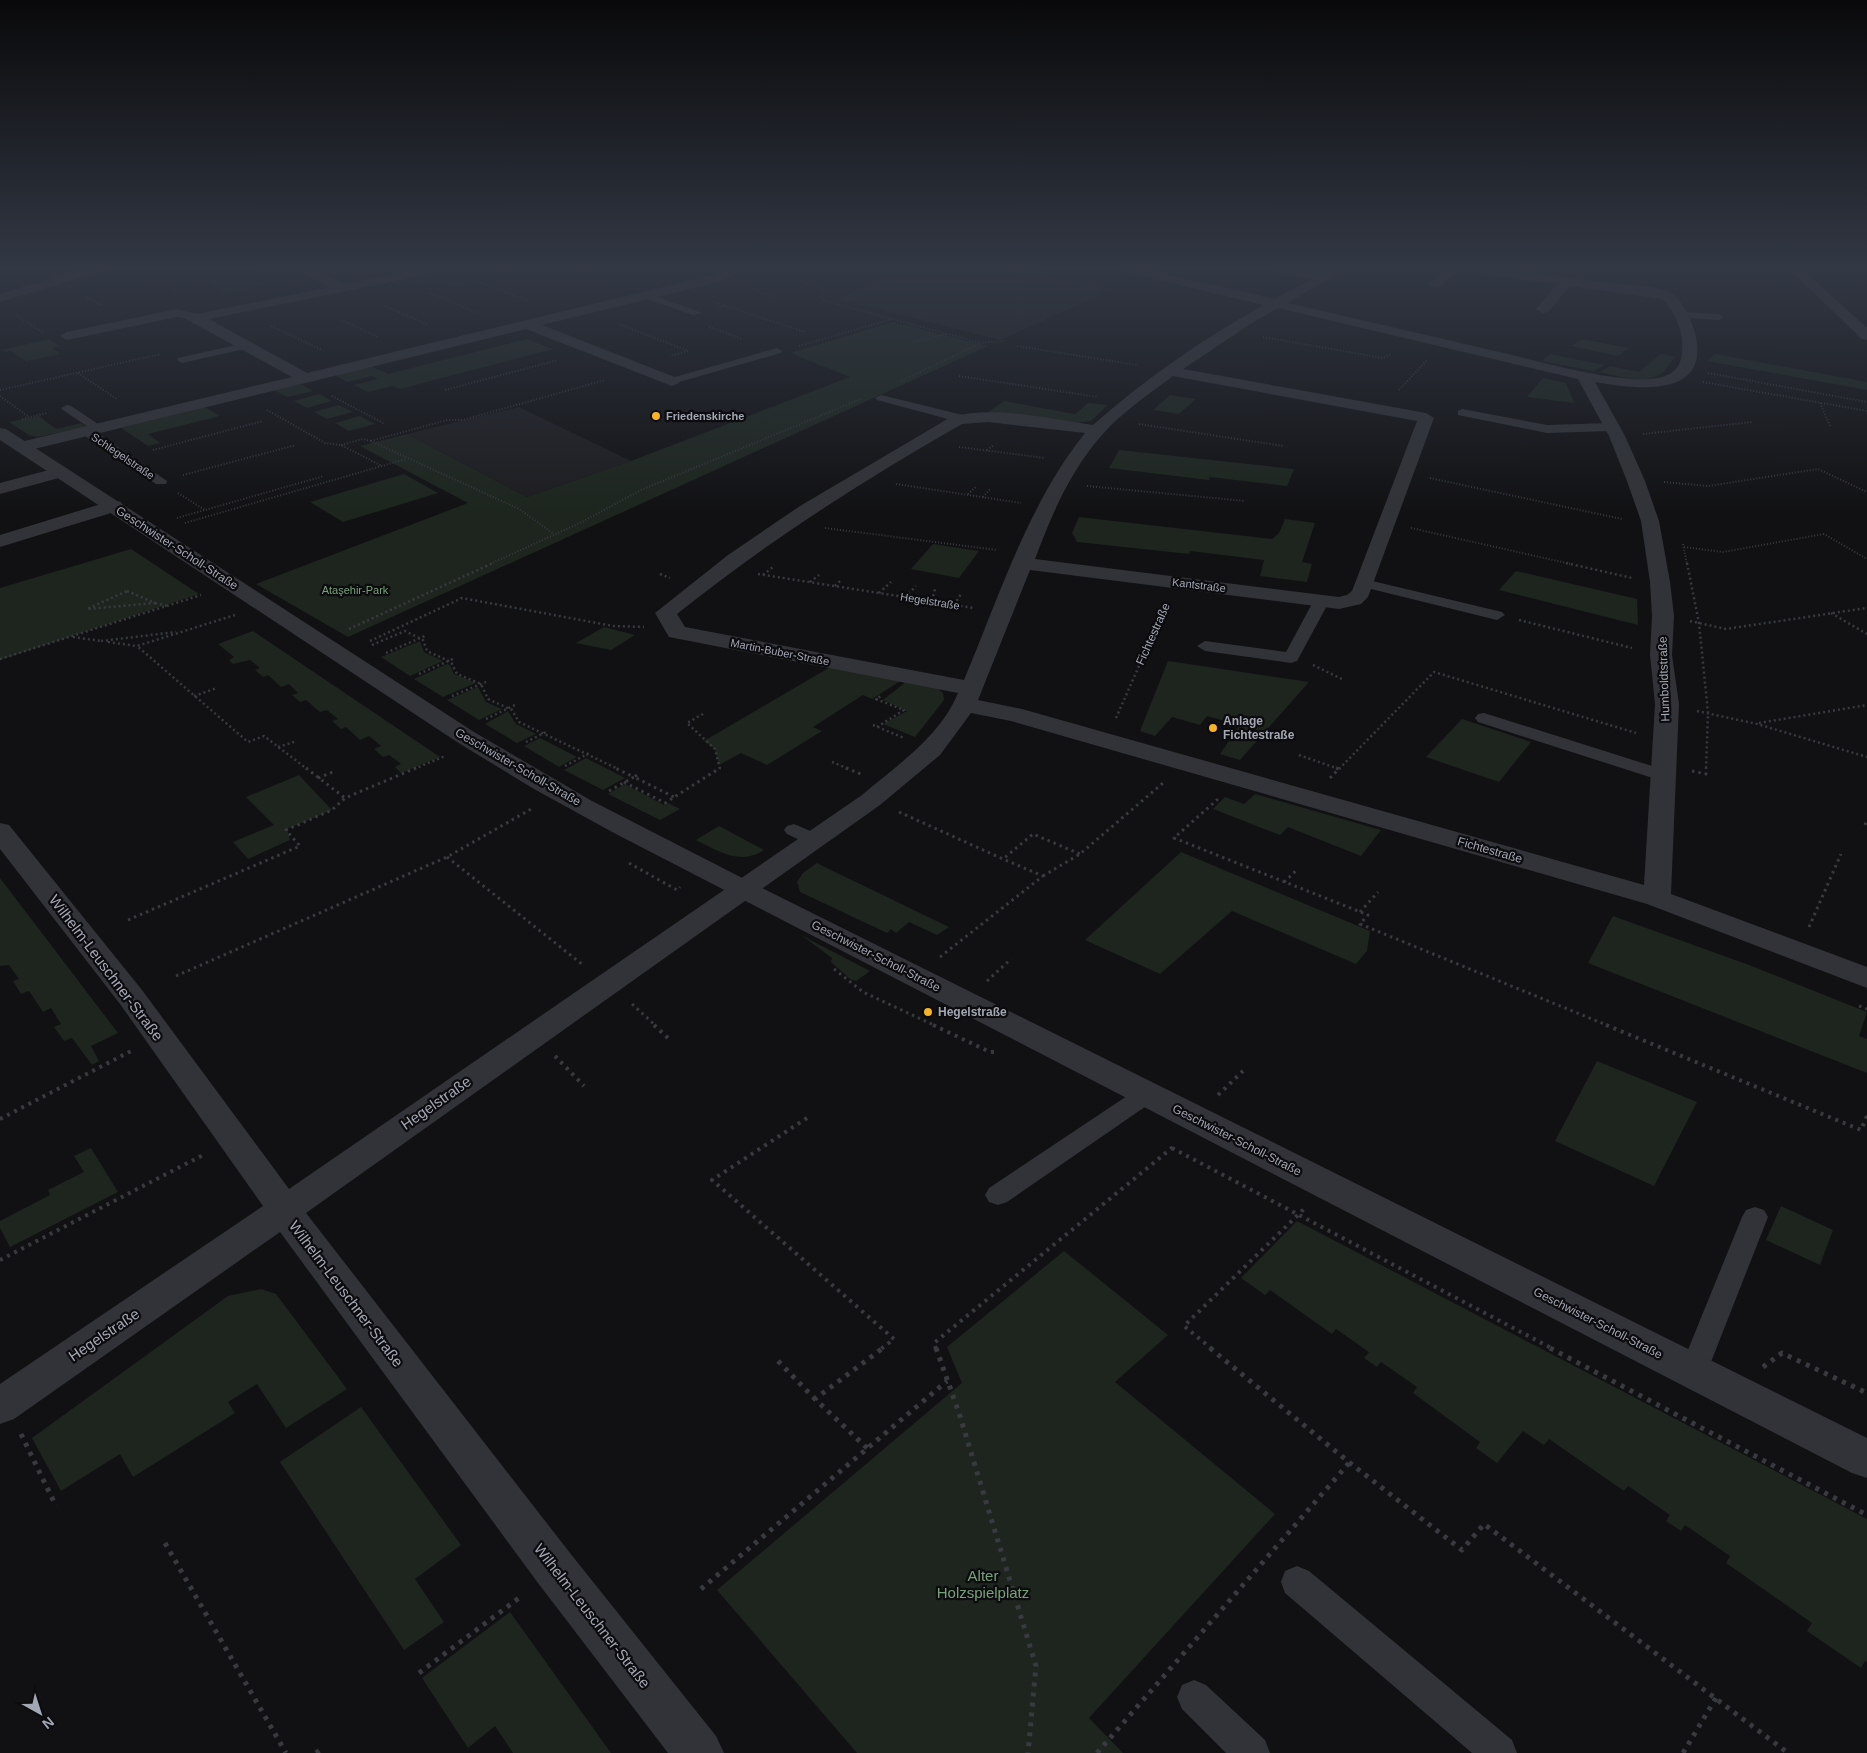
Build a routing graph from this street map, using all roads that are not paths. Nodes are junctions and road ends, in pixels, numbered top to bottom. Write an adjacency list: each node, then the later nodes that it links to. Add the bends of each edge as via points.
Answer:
1 (219, 352): 9 (lane)
2 (256, 352): 12 (street)
3 (410, 352): 12 (street, Schlegelstraße)
4 (597, 352): 13 (street)
5 (774, 352): 13 (lane)
6 (1199, 352): 10 (street, Hegelstraße)
7 (1479, 352): 11 (street)
8 (1690, 352): 11 (street, via 1681,374 1663,382)
9 (182, 360)
10 (1170, 371): 18 (street, Hegelstraße); 29 (street, Kantstraße, via 1426,418)
11 (1584, 376): 20 (street, Humboldtstraße)
12 (303, 378): 21 (street, Schlegelstraße)
13 (672, 381)
14 (881, 398): 17 (lane)
15 (67, 408): 21 (lane)
16 (1462, 413): 20 (lane, via 1547,430)
17 (963, 419): 18 (street); 33 (street, Martin-Buber-Straße, via 856,478 787,523 720,568 666,613 677,632 908,677)
18 (1102, 425): 28 (street, Hegelstraße, via 1072,461 1046,507)
19 (7, 427): 22 (street, Geschwister-Scholl-Straße)
20 (1611, 427): 35 (street, Humboldtstraße, via 1650,521 1660,582 1663,616 1661,655 1667,704)
21 (92, 430): 22 (street, Schlegelstraße); 24 (lane, Schlegelstraße)
22 (22, 447): 23 (street, Geschwister-Scholl-Straße)
23 (60, 472): 25 (street); 26 (street, Geschwister-Scholl-Straße)
24 (161, 482)
25 (0, 489)
26 (114, 506): 27 (street); 39 (street, Geschwister-Scholl-Straße, via 474,744)
27 (0, 541)
28 (1025, 558): 30 (street, Kantstraße, via 1176,582); 33 (street, Hegelstraße)
29 (1364, 583): 30 (street, Kantstraße, via 1354,600 1339,603); 31 (lane)
30 (1322, 600): 32 (lane, via 1291,658)
31 (1497, 615)
32 (1205, 646)
33 (969, 697): 38 (street, Hegelstraße, via 930,750 871,800); 40 (street, Fichtestraße, via 1014,714)
34 (1484, 718): 35 (lane)
35 (1665, 776): 40 (street, Humboldtstraße)
36 (794, 830): 38 (lane)
37 (0, 831): 44 (street, Wilhelm-Leuschner-Straße, via 131,997)
38 (815, 840): 39 (street, Hegelstraße)
39 (744, 890): 42 (street, Geschwister-Scholl-Straße); 44 (street, Hegelstraße)
40 (1657, 898): 41 (street, Fichtestraße)
41 (1867, 978)
42 (1147, 1094): 43 (lane); 46 (street, Geschwister-Scholl-Straße, via 1209,1109 1328,1187)
43 (998, 1196)
44 (284, 1211): 47 (street, Hegelstraße); 51 (street, Wilhelm-Leuschner-Straße, via 554,1568)
45 (1755, 1217): 46 (lane)
46 (1693, 1372): 48 (street, Geschwister-Scholl-Straße)
47 (0, 1406)
48 (1867, 1459)
49 (1297, 1582): 53 (lane)
50 (1194, 1697): 52 (lane)
51 (699, 1753)
52 (1252, 1753)
53 (1499, 1753)

